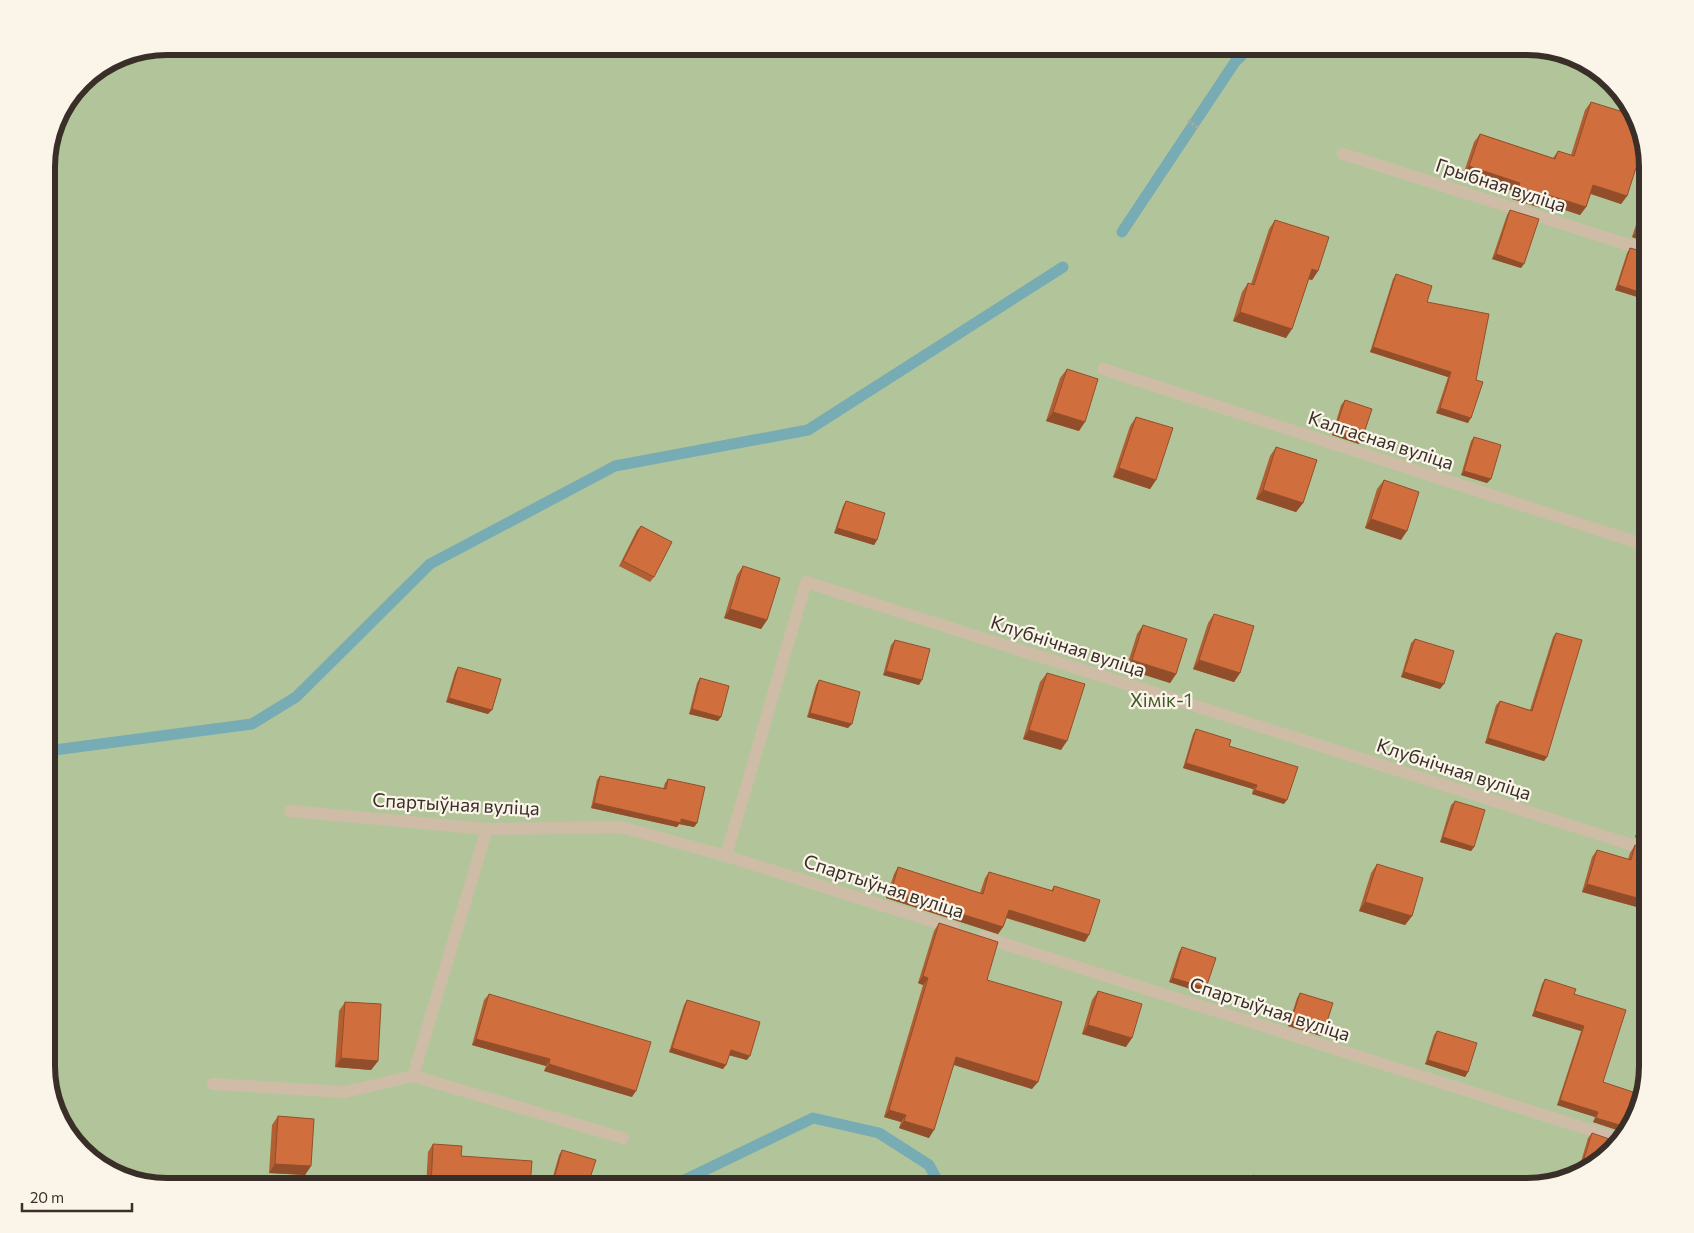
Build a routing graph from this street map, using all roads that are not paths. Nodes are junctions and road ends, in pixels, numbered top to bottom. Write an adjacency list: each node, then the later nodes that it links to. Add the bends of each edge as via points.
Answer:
1 (1343, 154): 2 (street, Грыбная вуліца)
2 (1639, 248)
3 (1103, 368): 4 (street, Калгасная вуліца)
4 (1639, 543)
5 (290, 811): 6 (street, Спартыўная вуліца)
6 (487, 829): 8 (street, Спартыўная вуліца, via 621,827); 9 (street)
7 (1639, 847): 8 (street, Клубнічная вуліца, via 806,582)
8 (726, 856): 11 (street, Спартыўная вуліца)
9 (412, 1076): 10 (street, via 344,1092); 12 (street)
10 (213, 1084)
11 (1613, 1137)
12 (623, 1138)

